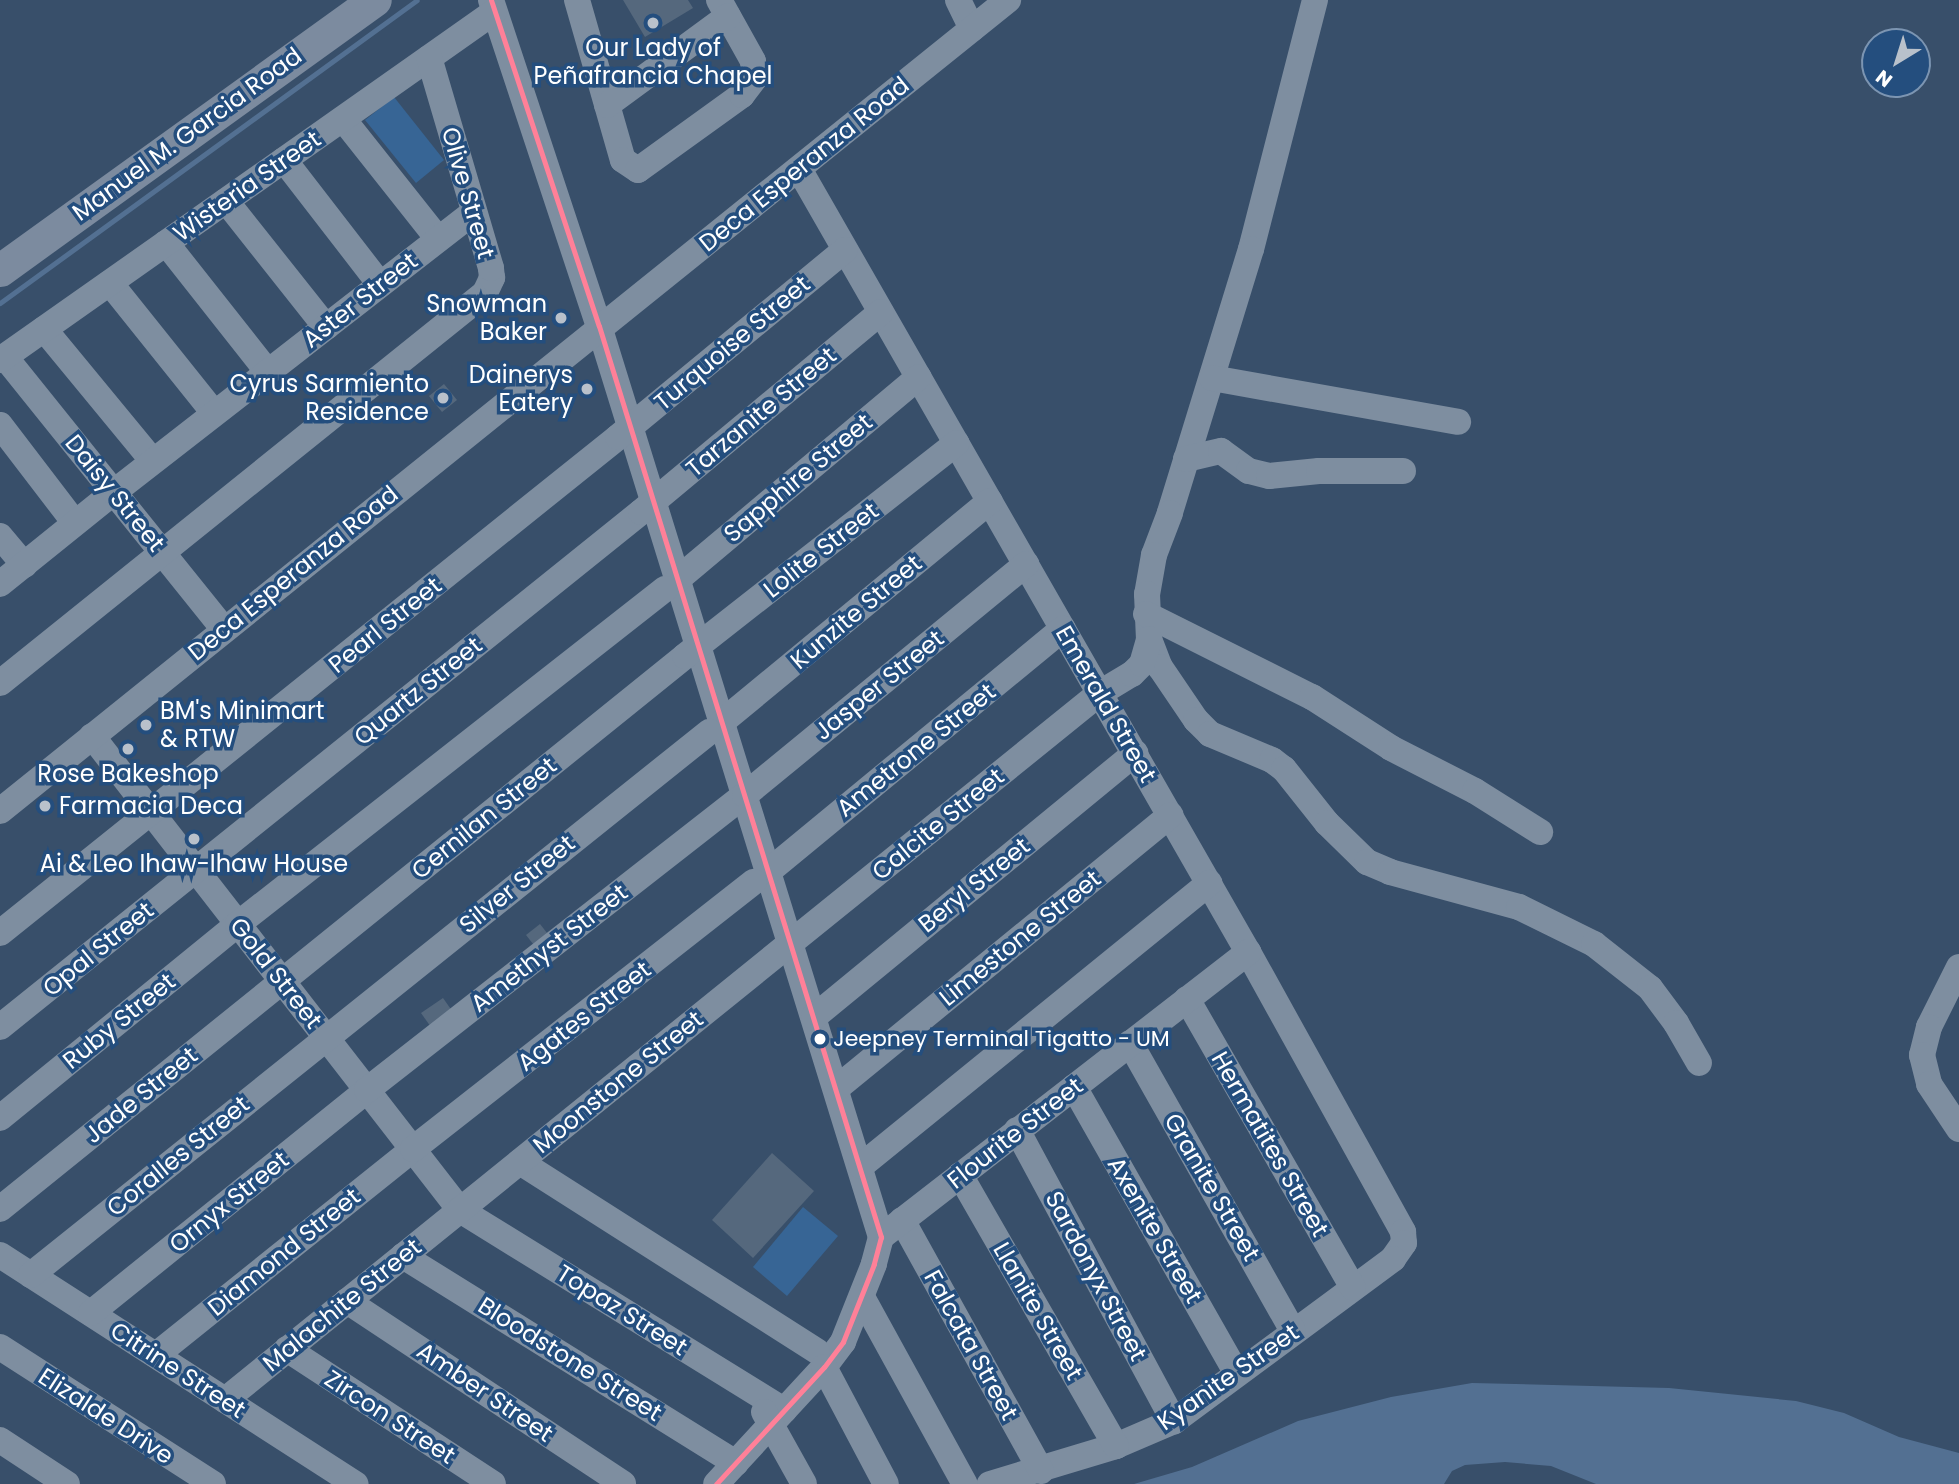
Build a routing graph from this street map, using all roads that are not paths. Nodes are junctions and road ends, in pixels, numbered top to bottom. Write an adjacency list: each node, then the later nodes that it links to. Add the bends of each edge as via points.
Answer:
1 (375, 0): 19 (main road, Manuel M. Garcia Road)
2 (576, 0): 10 (street)
3 (957, 0): 8 (street)
4 (1008, 0): 8 (street, Deca Esperanza Road)
5 (1315, 0): 29 (street, via 1251,249)
6 (492, 6): 9 (street, Wisteria Street); 23 (street)
7 (724, 8): 10 (street); 10 (street, via 753,61 755,78 742,95 638,170 623,160)
8 (972, 29): 13 (street, Deca Esperanza Road)
9 (429, 58): 11 (street, Wisteria Street); 15 (street, Olive Street)
10 (607, 106)
11 (343, 119): 12 (street, Wisteria Street); 16 (street)
12 (284, 160): 14 (street, Wisteria Street); 21 (street)
13 (799, 169): 18 (street, Emerald Street); 23 (street, Deca Esperanza Road)
14 (226, 201): 17 (street, Wisteria Street); 24 (street)
15 (474, 212): 16 (street, Aster Street); 43 (street, Olive Street, via 491,268 485,293)
16 (438, 239): 21 (street, Aster Street)
17 (166, 243): 20 (street, Wisteria Street); 27 (street)
18 (845, 250): 22 (street, Emerald Street); 33 (street, Turquoise Street)
19 (0, 270)
20 (110, 283): 25 (street, Wisteria Street); 30 (street)
21 (380, 284): 24 (street, Aster Street)
22 (881, 312): 28 (street, Emerald Street); 40 (street, Tarzanite Street)
23 (592, 323): 33 (street); 49 (street, Deca Esperanza Road)
24 (326, 327): 27 (street, Aster Street)
25 (44, 329): 26 (street, Wisteria Street); 36 (street)
26 (2, 359): 38 (street, Daisy Street)
27 (268, 372): 30 (street, Aster Street)
28 (919, 377): 34 (street, Emerald Street); 47 (street, Sapphire Street)
29 (1212, 378): 31 (street); 35 (street)
30 (214, 413): 36 (street, Aster Street)
31 (1458, 422)
32 (0, 425): 41 (street)
33 (624, 432): 40 (street); 59 (street, Pearl Street)
34 (957, 443): 39 (street, Emerald Street); 51 (street, Lolite Street)
35 (1186, 459): 37 (street, via 1221,451 1250,471 1269,476); 48 (street, via 1154,555)
36 (153, 461): 38 (street, Aster Street)
37 (1403, 471)
38 (114, 492): 41 (street, Aster Street); 43 (street, Daisy Street)
39 (990, 501): 44 (street, Emerald Street); 54 (street, Kunzite Street)
40 (647, 507): 47 (street); 62 (street, Quartz Street)
41 (75, 523): 45 (street, Aster Street)
42 (0, 536): 45 (street)
43 (162, 552): 49 (street, Daisy Street); 52 (street, Olive Street)
44 (1026, 564): 50 (street, Emerald Street); 57 (street, Jasper Street)
45 (23, 565): 46 (street, Aster Street)
46 (0, 584)
47 (671, 584): 51 (street); 65 (street, Sapphire Street)
48 (1147, 626): 53 (street, Calcite Street, via 1142,664); 61 (street, via 1312,697 1391,748 1475,791); 76 (street, via 1160,667 1196,720 1210,734 1284,769 1327,823 1367,862 1519,907 1594,944 1650,988)
49 (224, 629): 55 (street, Deca Esperanza Road)
50 (1063, 629): 53 (street, Emerald Street); 63 (street, Ametrone Street)
51 (692, 651): 54 (street); 70 (street, Cernilan Street)
52 (0, 683)
53 (1100, 693): 56 (street, Emerald Street); 67 (street, Calcite Street)
54 (715, 727): 57 (street); 74 (street, Silver Street)
55 (92, 736): 58 (street, Deca Esperanza Road); 59 (street, Gold Street)
56 (1135, 754): 60 (street, Emerald Street); 72 (street, Beryl Street)
57 (738, 801): 63 (street); 79 (street, Amethyst Street)
58 (0, 811)
59 (151, 812): 62 (street, Gold Street); 66 (street, Pearl Street)
60 (1170, 815): 64 (street, Emerald Street); 78 (street, Limestone Street)
61 (1540, 832)
62 (196, 870): 65 (street, Gold Street); 73 (street, Opal Street)
63 (762, 877): 67 (street); 83 (street, Agates Street)
64 (1209, 883): 68 (street, Emerald Street); 85 (street)
65 (238, 924): 70 (street, Gold Street); 80 (street, Ruby Street)
66 (0, 933)
67 (784, 948): 72 (street); 84 (street, Moonstone Street); 103 (street, via 862,1234 859,1256)
68 (1248, 951): 71 (street, Flourite Street); 91 (street, Emerald Street, via 1401,1224)
69 (1959, 967): 81 (street, via 1929,1027 1922,1055 1929,1084)
70 (282, 981): 74 (street, Gold Street); 87 (street, Jade Street)
71 (1187, 999): 75 (street, Flourite Street); 95 (street, Hermatites Street)
72 (814, 1017): 78 (street)
73 (0, 1027)
74 (326, 1037): 79 (street, Gold Street); 94 (street, Coralles Street)
75 (1130, 1043): 77 (street, Flourite Street); 99 (street, Granite Street)
76 (1699, 1063)
77 (1074, 1087): 82 (street, Flourite Street); 104 (street, Axenite Street)
78 (837, 1088): 85 (street)
79 (367, 1090): 83 (street, Gold Street); 98 (street, Ornyx Street)
80 (0, 1118)
81 (1959, 1129)
82 (1017, 1130): 86 (street, Flourite Street); 107 (street, Sardonyx Street)
83 (413, 1149): 88 (street, Gold Street); 102 (street, Diamond Street)
84 (520, 1162): 88 (street, Moonstone Street); 103 (street)
85 (861, 1166): 90 (street)
86 (960, 1175): 89 (street, Flourite Street); 109 (street, Llanite Street)
87 (0, 1209)
88 (460, 1210): 93 (street, Malachite Street); 106 (street, Topaz Street)
89 (902, 1220): 90 (street, Flourite Street); 110 (street, Falcata Street)
90 (881, 1237): 96 (street)
91 (1404, 1243): 95 (street, Kyanite Street, via 1393,1259)
92 (0, 1255): 94 (street, Citrine Street)
93 (403, 1256): 97 (street, Malachite Street); 111 (street, Bloodstone Street)
94 (31, 1275): 98 (street, Citrine Street)
95 (1353, 1288): 99 (street, Kyanite Street)
96 (862, 1297): 103 (street, via 843,1342); 119 (street)
97 (347, 1301): 101 (street, Malachite Street); 116 (street, Amber Street)
98 (91, 1314): 102 (street, Citrine Street)
99 (1293, 1331): 104 (street, Kyanite Street)
100 (0, 1347): 113 (street, Elizalde Drive)
101 (287, 1349): 105 (street, Malachite Street); 115 (street, Zircon Street)
102 (156, 1355): 105 (street, Citrine Street)
103 (820, 1359): 106 (street); 118 (street)
104 (1237, 1372): 107 (street, Kyanite Street)
105 (225, 1400): 114 (street, Citrine Street)
106 (773, 1412): 111 (street); 117 (street)
107 (1174, 1421): 109 (street, Kyanite Street)
108 (0, 1440): 112 (street)
109 (1116, 1446): 110 (street, Kyanite Street)
110 (1041, 1471): 120 (street, Kyanite Street)
111 (718, 1474)
112 (67, 1484)
113 (213, 1484)
114 (356, 1484)
115 (493, 1484)
116 (623, 1484)
117 (804, 1484)
118 (886, 1484)
119 (965, 1484)
120 (990, 1484)

